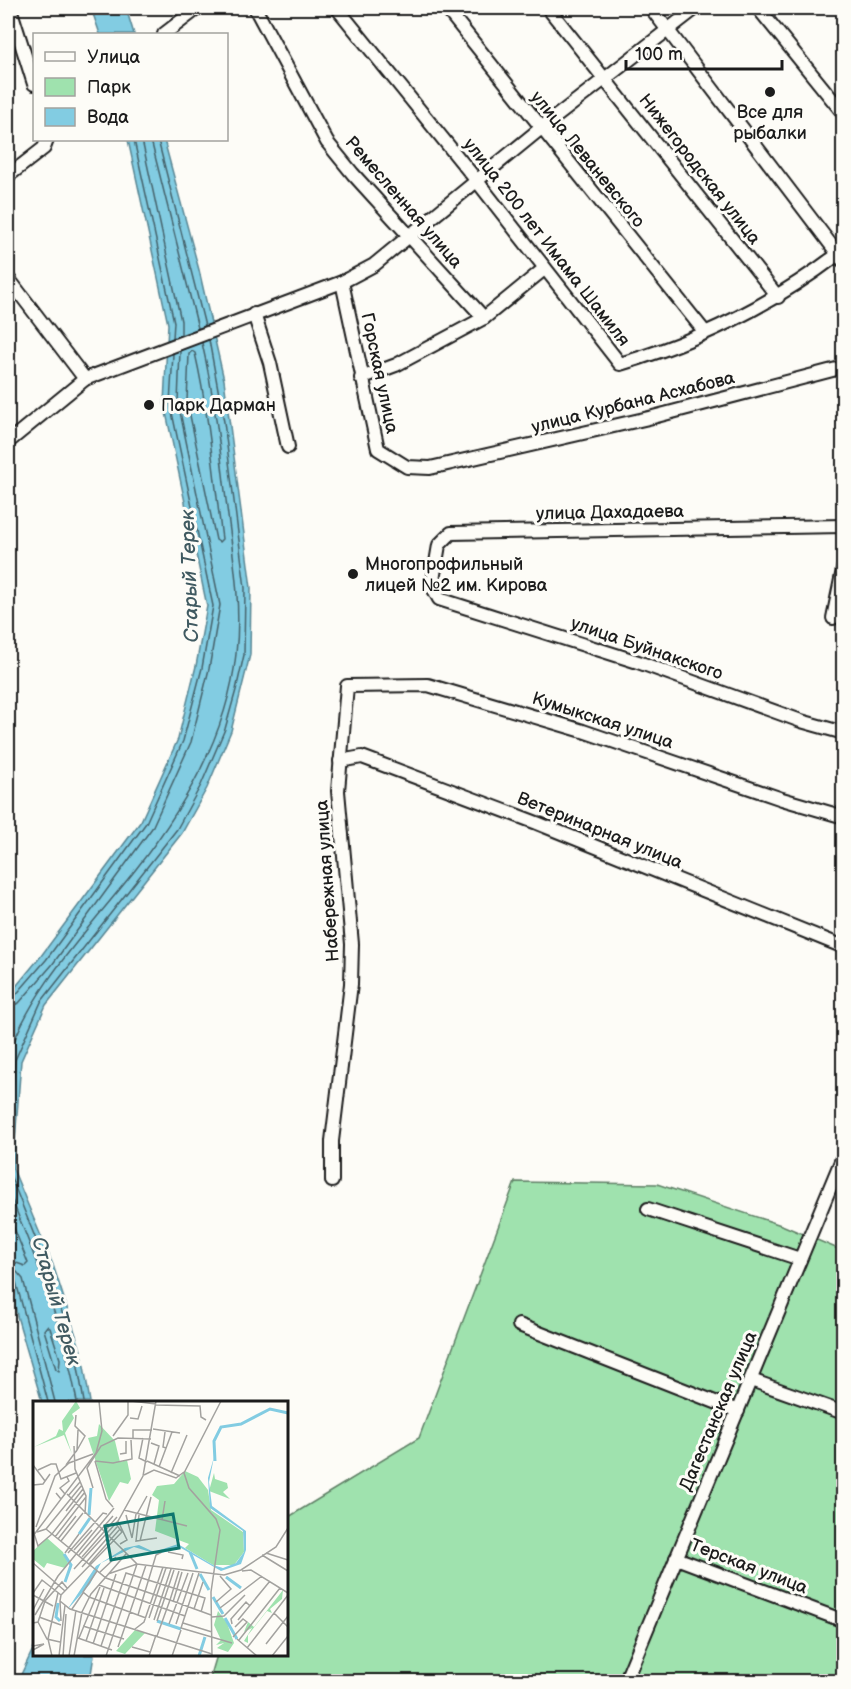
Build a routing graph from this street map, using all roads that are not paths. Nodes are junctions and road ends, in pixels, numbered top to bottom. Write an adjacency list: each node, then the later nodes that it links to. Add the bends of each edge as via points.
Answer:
1 (10, 8): 13 (street)
2 (198, 8): 11 (street)
3 (255, 8): 19 (street, Ремесленная улица, via 327,142)
4 (337, 8): 18 (street, улица 200 лет Имама Шамиля)
5 (446, 8): 15 (street, улица Леваневского)
6 (548, 8): 12 (street, Нижегородская улица)
7 (651, 8): 10 (street)
8 (696, 8): 10 (street)
9 (758, 8): 14 (street)
10 (670, 29): 12 (street); 20 (street)
11 (165, 33)
12 (605, 78): 15 (street); 24 (street, Нижегородская улица)
13 (33, 81)
14 (843, 114)
15 (540, 129): 18 (street); 27 (street, улица Леваневского)
16 (47, 141): 17 (street, via 44,148)
17 (8, 176)
18 (477, 181): 19 (street); 21 (street, улица 200 лет Имама Шамиля)
19 (408, 236): 23 (street, via 374,265); 26 (street, Ремесленная улица)
20 (840, 259): 24 (street, улица 200 лет Имама Шамиля)
21 (544, 269): 26 (street); 27 (street, улица 200 лет Имама Шамиля, via 620,364 663,351)
22 (8, 278): 30 (street)
23 (342, 282): 25 (street); 29 (street, Горская улица)
24 (778, 297): 27 (street, улица 200 лет Имама Шамиля)
25 (254, 314): 30 (street); 32 (street, via 270,363)
26 (484, 318): 29 (street, via 396,365)
27 (704, 332)
28 (843, 367): 33 (street, улица Курбана Асхабова, via 653,417)
29 (361, 378): 33 (street, Горская улица, via 378,449 407,467)
30 (86, 379): 31 (street)
31 (8, 442)
32 (288, 447)
33 (430, 468)
34 (843, 526): 36 (street, улица Дахадаева, via 451,533 439,545 432,586)
35 (843, 569): 37 (street)
36 (439, 599): 39 (street, улица Буйнакского)
37 (833, 618)
38 (347, 686): 40 (street, Набережная улица); 41 (street, Кумыкская улица, via 428,685 583,731)
39 (843, 733)
40 (340, 761): 42 (street, Ветеринарная улица, via 362,757); 44 (street, Набережная улица, via 341,846 352,944 351,984 332,1141)
41 (843, 818)
42 (843, 947)
43 (843, 1154): 46 (street, Дагестанская улица)
44 (332, 1181)
45 (648, 1209): 46 (street)
46 (800, 1259): 48 (street, Дагестанская улица)
47 (519, 1325): 49 (street)
48 (750, 1380): 49 (street, Дагестанская улица); 50 (street)
49 (738, 1411): 51 (street, Дагестанская улица)
50 (843, 1413)
51 (676, 1558): 52 (street, Терская улица); 53 (street, Дагестанская улица)
52 (843, 1621)
53 (625, 1682)

